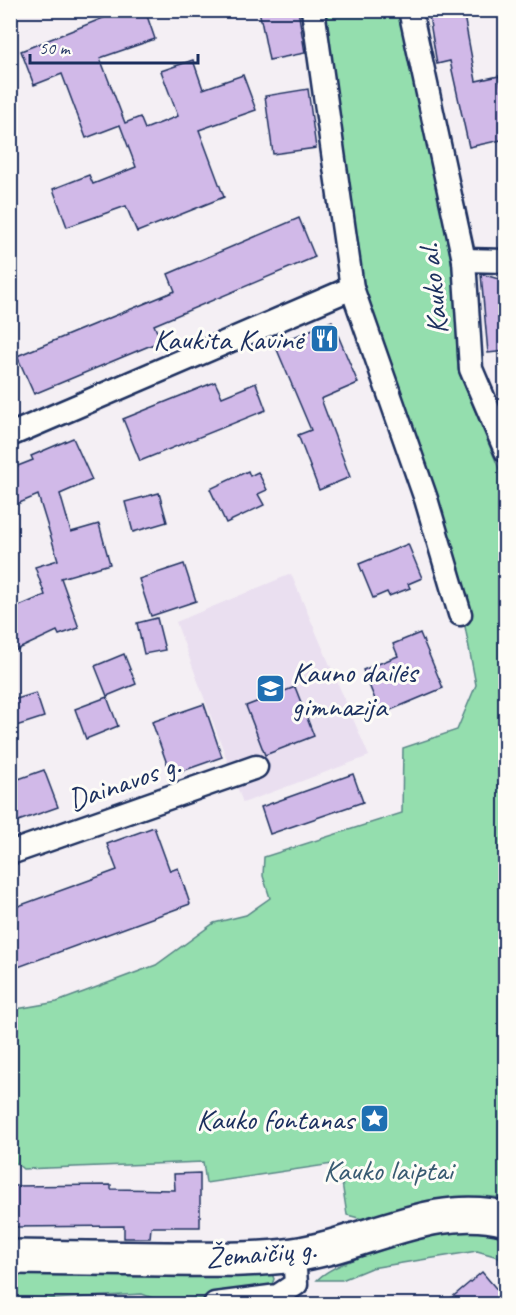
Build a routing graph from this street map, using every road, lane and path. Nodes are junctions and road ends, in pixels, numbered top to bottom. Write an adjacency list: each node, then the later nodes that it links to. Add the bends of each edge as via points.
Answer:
1 (313, 10): 5 (street)
2 (410, 10): 3 (street, Kauko al.)
3 (464, 260): 4 (street); 7 (street, Kauko al., via 471,369)
4 (506, 261)
5 (352, 288): 6 (street); 8 (street, via 426,499)
6 (10, 435)
7 (506, 451)
8 (459, 614)
9 (256, 767): 10 (street, Dainavos g.)
10 (10, 853)
11 (506, 1219): 12 (street, Žemaičių g., via 450,1214)
12 (294, 1255): 13 (street, Žemaičių g., via 243,1260); 14 (street, via 296,1284 278,1296)
13 (10, 1257)
14 (215, 1305)

